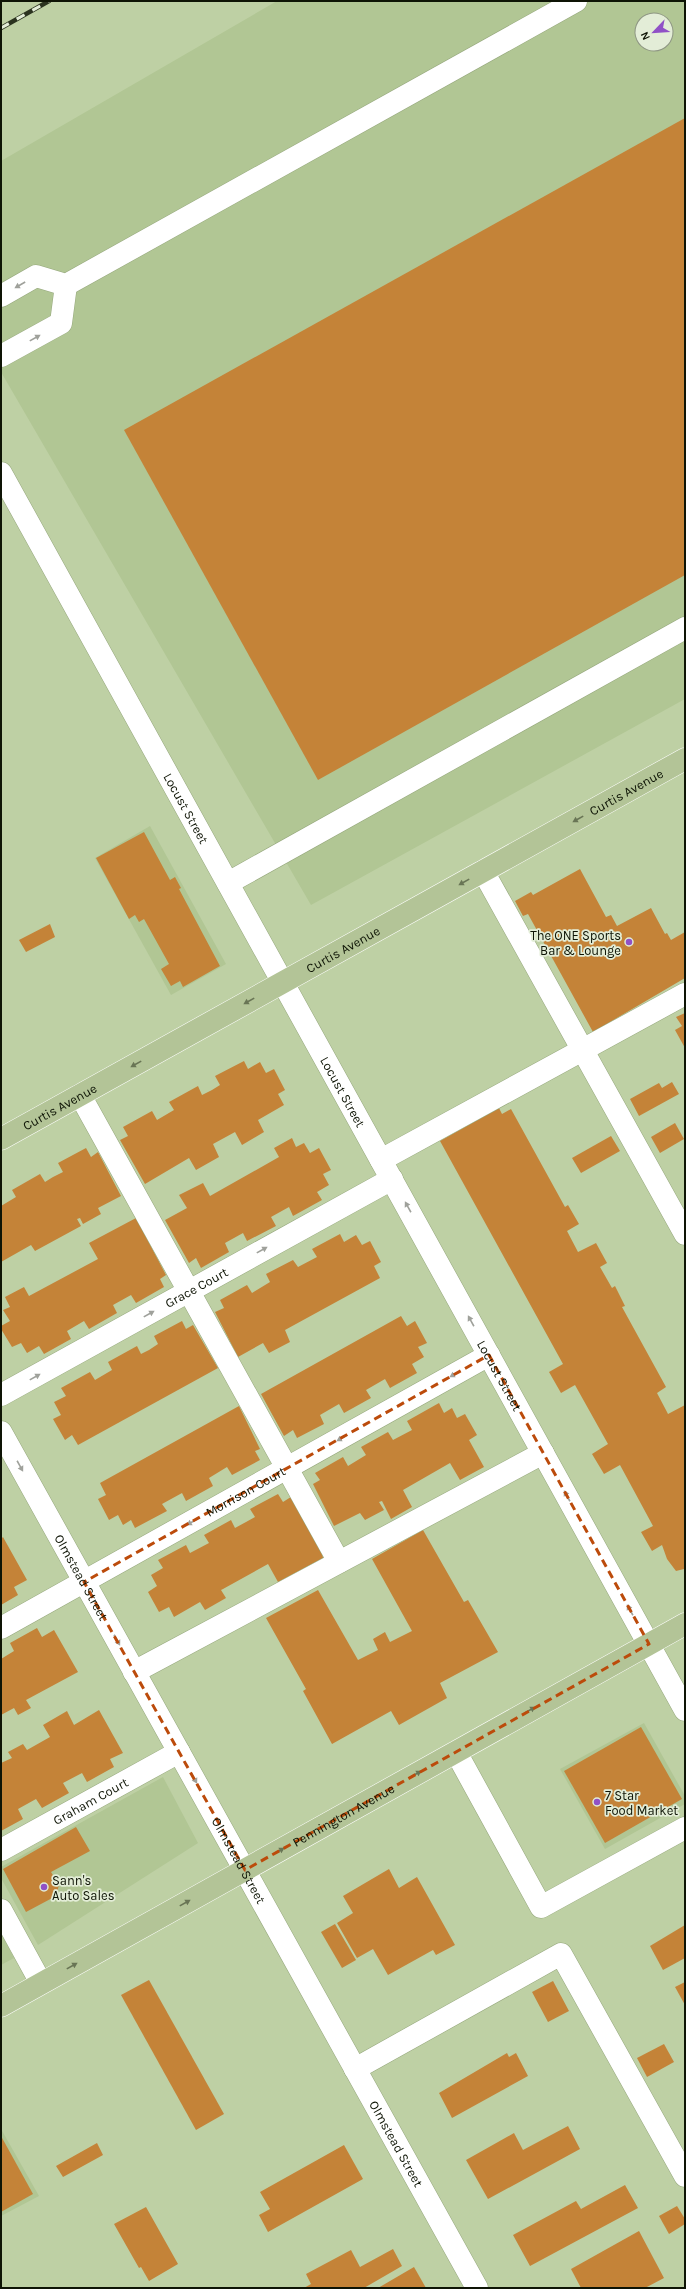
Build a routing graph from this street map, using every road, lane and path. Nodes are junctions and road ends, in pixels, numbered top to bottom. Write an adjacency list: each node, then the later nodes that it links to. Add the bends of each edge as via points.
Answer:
1 (576, 1): 2 (street)
2 (66, 285): 3 (street, one-way to 3, via 36,276); 4 (street, one-way to 2, via 61,323)
3 (1, 296)
4 (1, 356)
5 (1, 473): 9 (street, Locust Street)
6 (685, 628): 9 (street)
7 (685, 760): 8 (main road, Curtis Avenue, one-way to 8)
8 (483, 872): 10 (main road, Curtis Avenue, one-way to 10); 12 (street)
9 (228, 883): 10 (street, Locust Street)
10 (284, 982): 13 (main road, Curtis Avenue, one-way to 13); 15 (street, Locust Street)
11 (685, 994): 12 (street)
12 (582, 1050): 15 (street); 17 (street)
13 (80, 1094): 14 (main road, Curtis Avenue); 18 (street)
14 (1, 1139)
15 (381, 1160): 16 (street, Locust Street)
16 (392, 1179): 18 (street, Grace Court, one-way to 16); 19 (street, Locust Street, one-way to 16)
17 (685, 1234)
18 (189, 1291): 20 (street, Grace Court, one-way to 18); 23 (street)
19 (489, 1355): 22 (street, Locust Street); 23 (street, Morrison Court, one-way to 23)
20 (1, 1396)
21 (1, 1432): 25 (street, Olmstead Street, one-way to 25)
22 (543, 1453): 24 (street); 28 (street, Locust Street, one-way to 22)
23 (287, 1468): 24 (street); 25 (street, Morrison Court, one-way to 25)
24 (339, 1562): 29 (street)
25 (84, 1582): 27 (street, Morrison Court); 29 (street, Olmstead Street, one-way to 29)
26 (685, 1624): 28 (main road, Pennington Avenue)
27 (1, 1628)
28 (649, 1644): 30 (street, Locust Street); 32 (main road, Pennington Avenue, one-way to 28)
29 (134, 1672): 31 (street, Olmstead Street)
30 (685, 1710)
31 (179, 1752): 34 (street, Graham Court); 35 (street, Olmstead Street, one-way to 35)
32 (456, 1752): 33 (street, via 541,1907); 35 (main road, Pennington Avenue, one-way to 32)
33 (685, 1828)
34 (1, 1850)
35 (244, 1870): 37 (main road, Pennington Avenue, one-way to 35); 39 (street, Olmstead Street)
36 (1, 1910): 37 (street)
37 (41, 1983): 38 (main road, Pennington Avenue)
38 (1, 2006)
39 (355, 2069): 40 (street, via 561,1954); 41 (street, Olmstead Street)
40 (685, 2176)
41 (477, 2288)

